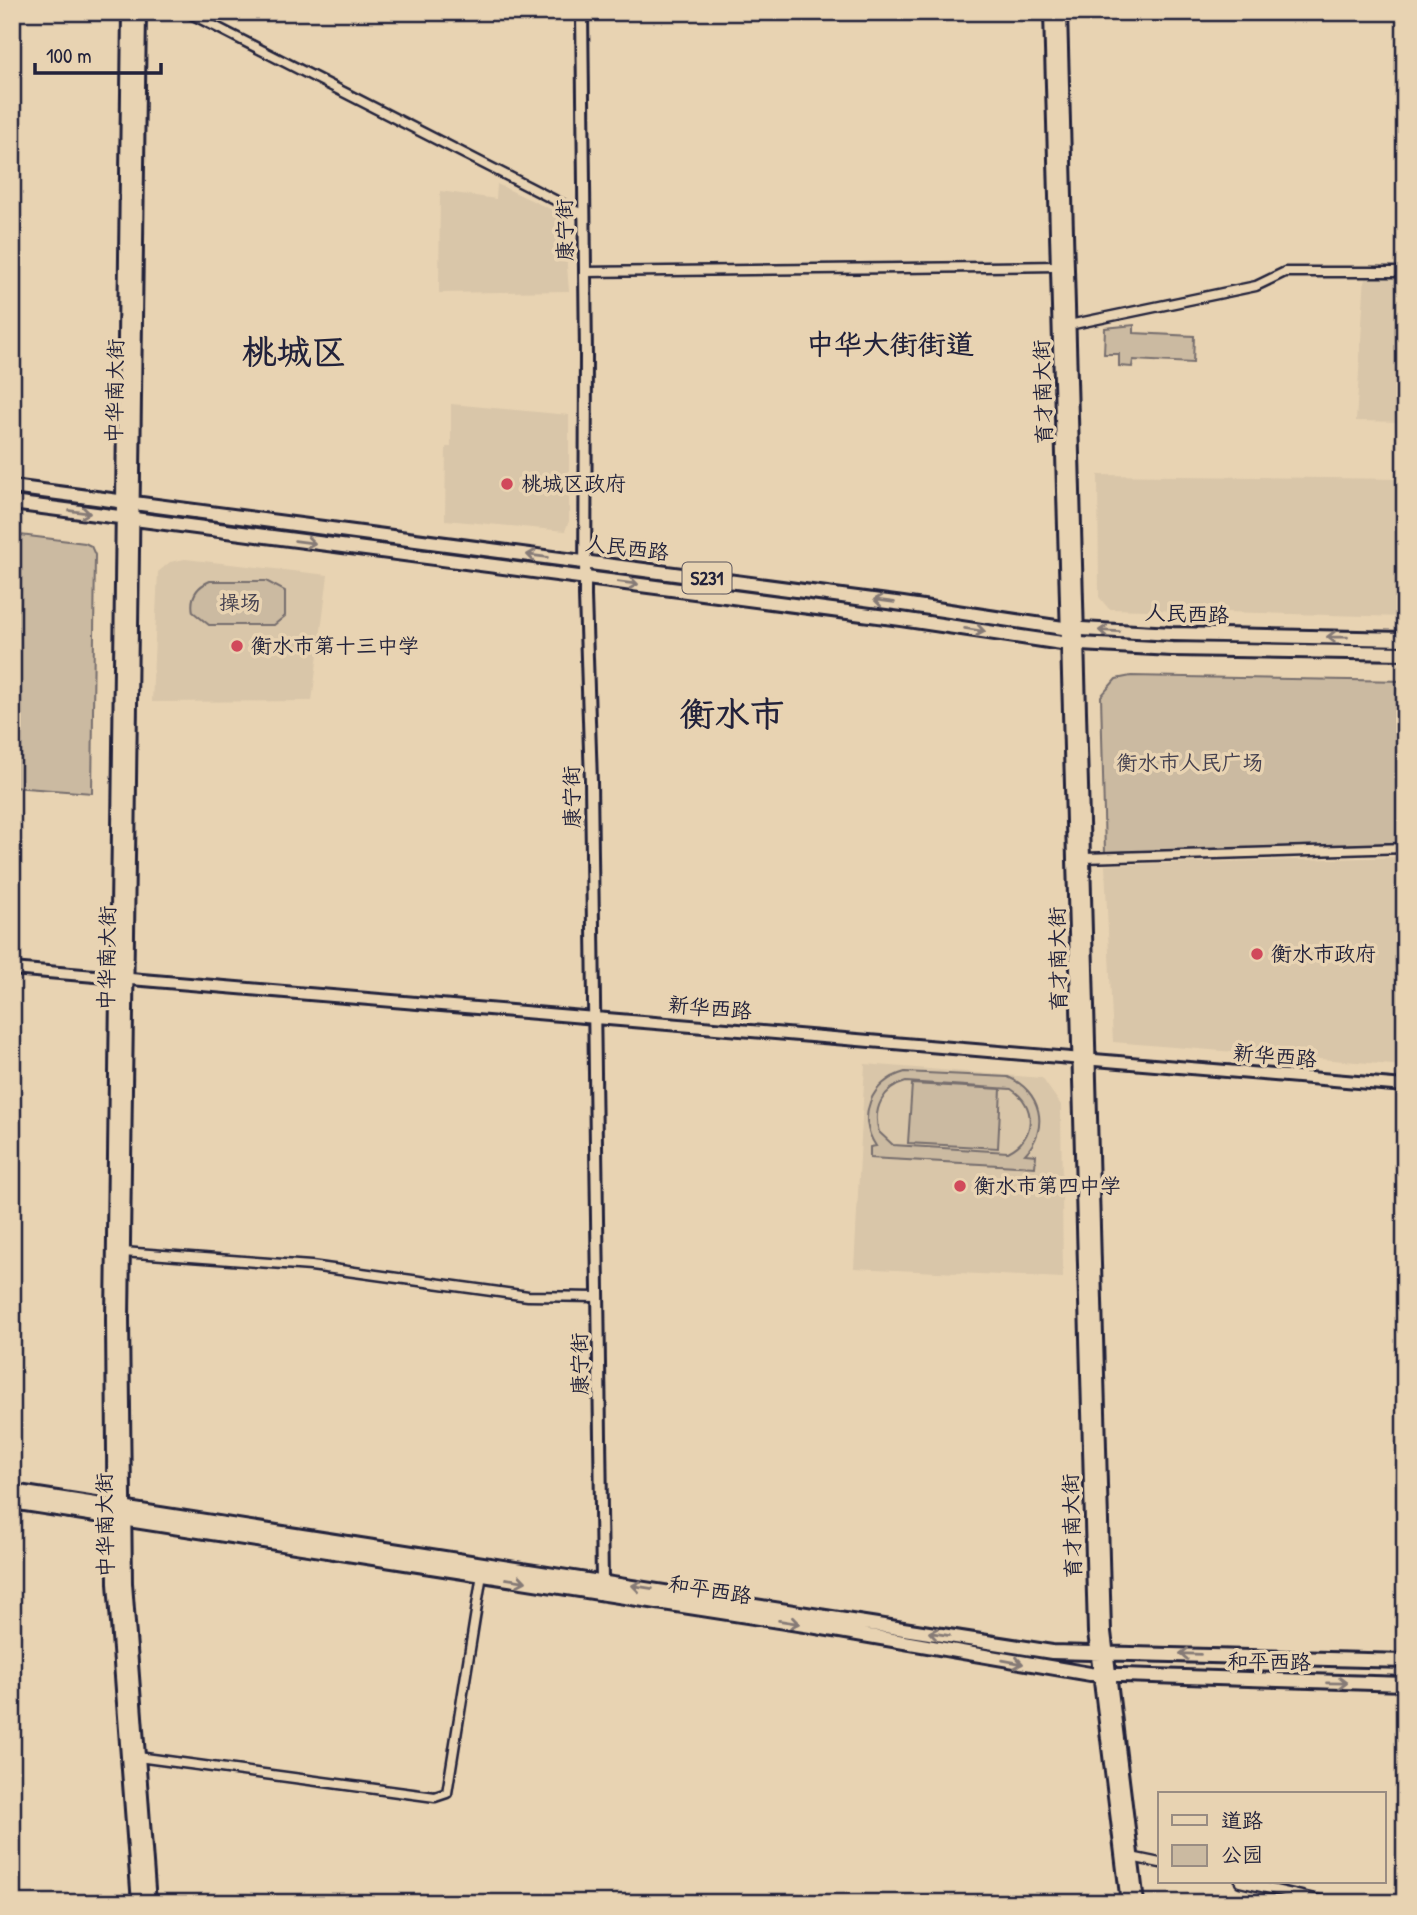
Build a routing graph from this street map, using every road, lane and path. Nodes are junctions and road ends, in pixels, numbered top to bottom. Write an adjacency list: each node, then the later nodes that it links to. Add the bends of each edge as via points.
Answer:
1 (129, 12): 14 (main road, 中华南大街)
2 (139, 12): 14 (main road, 中华南大街)
3 (187, 12): 7 (street)
4 (582, 12): 7 (street, 康宁街)
5 (1051, 12): 8 (main road, 育才南大街)
6 (1060, 12): 11 (main road, 育才南大街)
7 (584, 215): 9 (street, 康宁街)
8 (1058, 266): 9 (street); 18 (main road, 育才南大街)
9 (585, 272): 16 (street, 康宁街)
10 (1405, 272): 11 (street, via 1285,272 1256,286)
11 (1069, 325): 18 (main road, 育才南大街)
12 (12, 487): 14 (main road, 人民西路 / S231)
13 (12, 503): 15 (main road, 人民西路 / S231, one-way to 15)
14 (128, 503): 15 (main road, 中华南大街); 16 (main road, 人民西路 / S231, one-way to 14)
15 (128, 518): 17 (main road, 人民西路 / S231, one-way to 17); 25 (main road, 中华南大街)
16 (586, 562): 17 (street, 康宁街); 18 (main road, 人民西路 / S231, one-way to 16)
17 (586, 578): 20 (main road, 人民西路 / S231, one-way to 20); 26 (street, 康宁街)
18 (1073, 628): 19 (main road, 人民西路 / S231, one-way to 18); 20 (main road, 育才南大街)
19 (1405, 639)
20 (1074, 644): 21 (main road, 人民西路 / S231); 23 (main road, 育才南大街); 27 (main road, 育才南大街)
21 (1405, 653)
22 (1405, 848): 23 (street)
23 (1084, 858): 27 (main road, 育才南大街)
24 (12, 970): 25 (street, 新华西路)
25 (121, 979): 26 (street, 新华西路); 29 (main road, 中华南大街); 33 (main road, 中华南大街, via 113,1319)
26 (594, 1018): 27 (street, 新华西路); 30 (street, 康宁街)
27 (1085, 1059): 28 (street, 新华西路); 36 (main road, 育才南大街)
28 (1405, 1086)
29 (123, 1252): 30 (street, via 311,1266 527,1296); 33 (main road, 中华南大街)
30 (598, 1297): 35 (street, 康宁街)
31 (12, 1491): 33 (main road, 和平西路)
32 (12, 1502): 33 (main road, 和平西路)
33 (119, 1513): 34 (main road, 和平西路); 35 (main road, 和平西路); 40 (main road, 中华南大街); 44 (main road, 中华南大街, via 115,1583)
34 (482, 1574): 38 (main road, 和平西路, one-way to 38); 40 (street, via 447,1793 435,1797)
35 (601, 1581): 36 (main road, 和平西路, one-way to 35, via 1052,1652)
36 (1101, 1653): 37 (main road, 和平西路, one-way to 36); 38 (main road, 育才南大街)
37 (1405, 1661)
38 (1103, 1675): 39 (main road, 和平西路, one-way to 39); 41 (main road, 育才南大街); 46 (main road, 育才南大街)
39 (1405, 1684)
40 (138, 1757): 45 (main road, 中华南大街)
41 (1131, 1857): 42 (street); 47 (main road, 育才南大街)
42 (1158, 1864)
43 (1249, 1884): 48 (street)
44 (139, 1903)
45 (149, 1903)
46 (1128, 1903)
47 (1137, 1903)
48 (1332, 1903)

